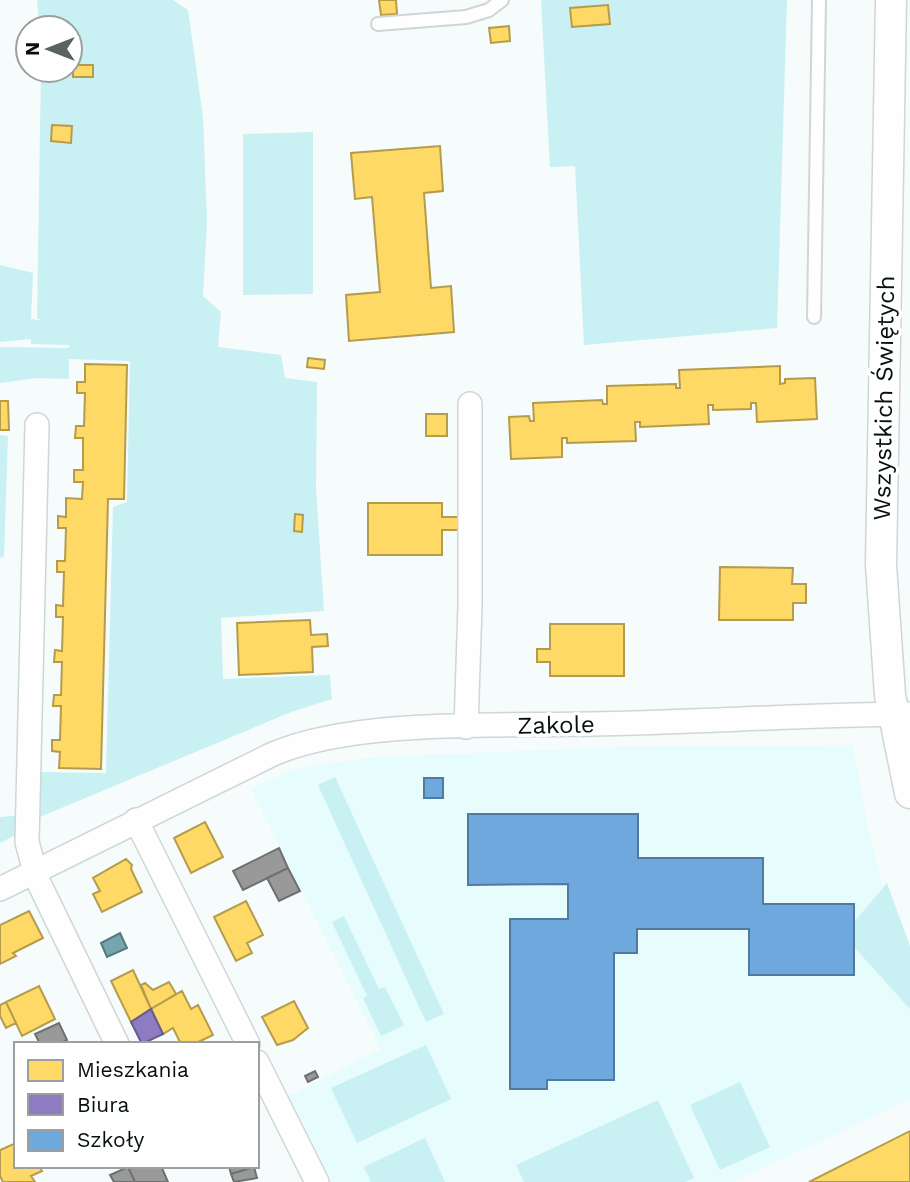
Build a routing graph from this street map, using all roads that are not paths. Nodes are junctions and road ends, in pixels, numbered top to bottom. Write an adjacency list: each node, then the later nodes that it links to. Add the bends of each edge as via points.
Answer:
1 (502, 0): 4 (lane, via 466,17)
2 (819, 0): 5 (lane)
3 (891, 0): 8 (street, Wszystkich Świętych, via 881,565 885,646)
4 (378, 24)
5 (814, 317)
6 (470, 404): 9 (street)
7 (37, 425): 12 (street, via 26,812)
8 (901, 714): 9 (street, Zakole); 10 (street, Wszystkich Świętych)
9 (466, 727): 11 (street, Zakole, via 362,733 298,745)
10 (910, 793)
11 (136, 820): 12 (street, Zakole); 15 (street)
12 (34, 871): 13 (street, Zakole); 14 (street)
13 (0, 889)
14 (116, 1042)
15 (247, 1042)
16 (259, 1066): 17 (street)
17 (317, 1182)

